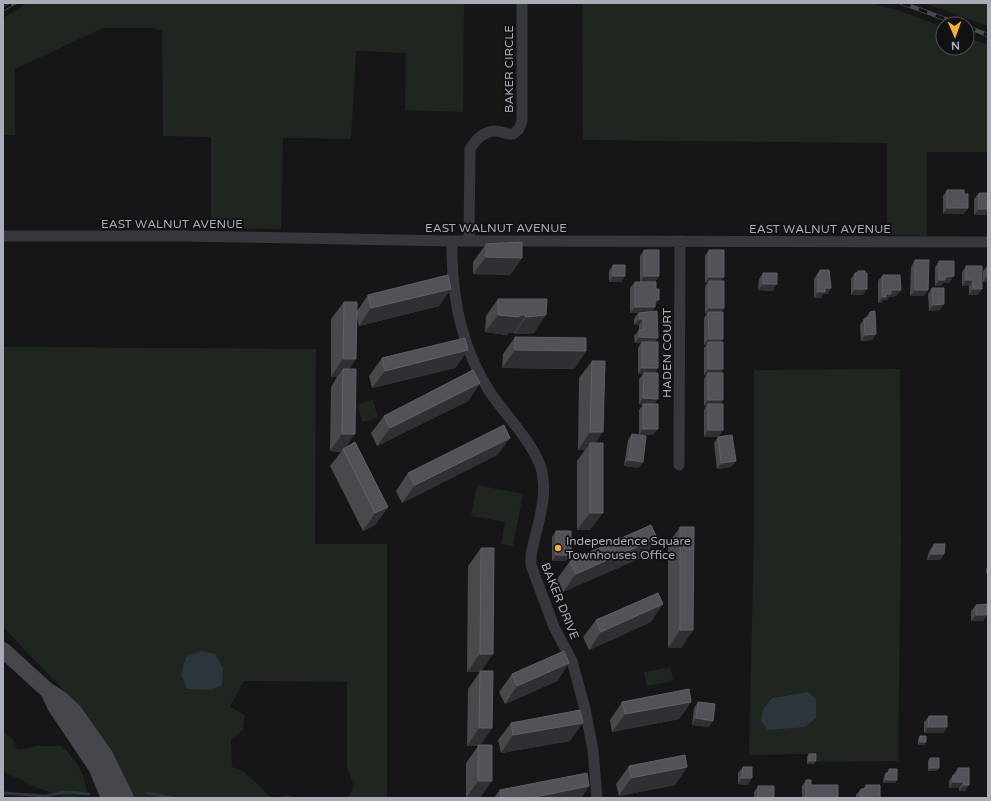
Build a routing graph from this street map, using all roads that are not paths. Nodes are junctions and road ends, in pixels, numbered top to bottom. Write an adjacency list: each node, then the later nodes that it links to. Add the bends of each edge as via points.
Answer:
1 (522, 3): 4 (street, BAKER CIRCLE, via 522,121 519,129 512,134 496,131 484,133 474,141 470,149)
2 (3, 236): 3 (street, EAST WALNUT AVENUE)
3 (452, 241): 4 (street, EAST WALNUT AVENUE); 12 (street, BAKER DRIVE, via 456,300 468,349 488,388 532,450 542,471 544,494 531,565 554,627 574,668 593,750)
4 (469, 241): 5 (street, EAST WALNUT AVENUE)
5 (680, 241): 6 (street, EAST WALNUT AVENUE); 7 (street, HADEN COURT)
6 (988, 242)
7 (679, 465)
8 (3, 650): 9 (main road)
9 (47, 690): 10 (main road, via 96,767); 11 (main road, via 74,711 92,735 113,769)
10 (107, 794)
11 (126, 798)
12 (597, 798)

